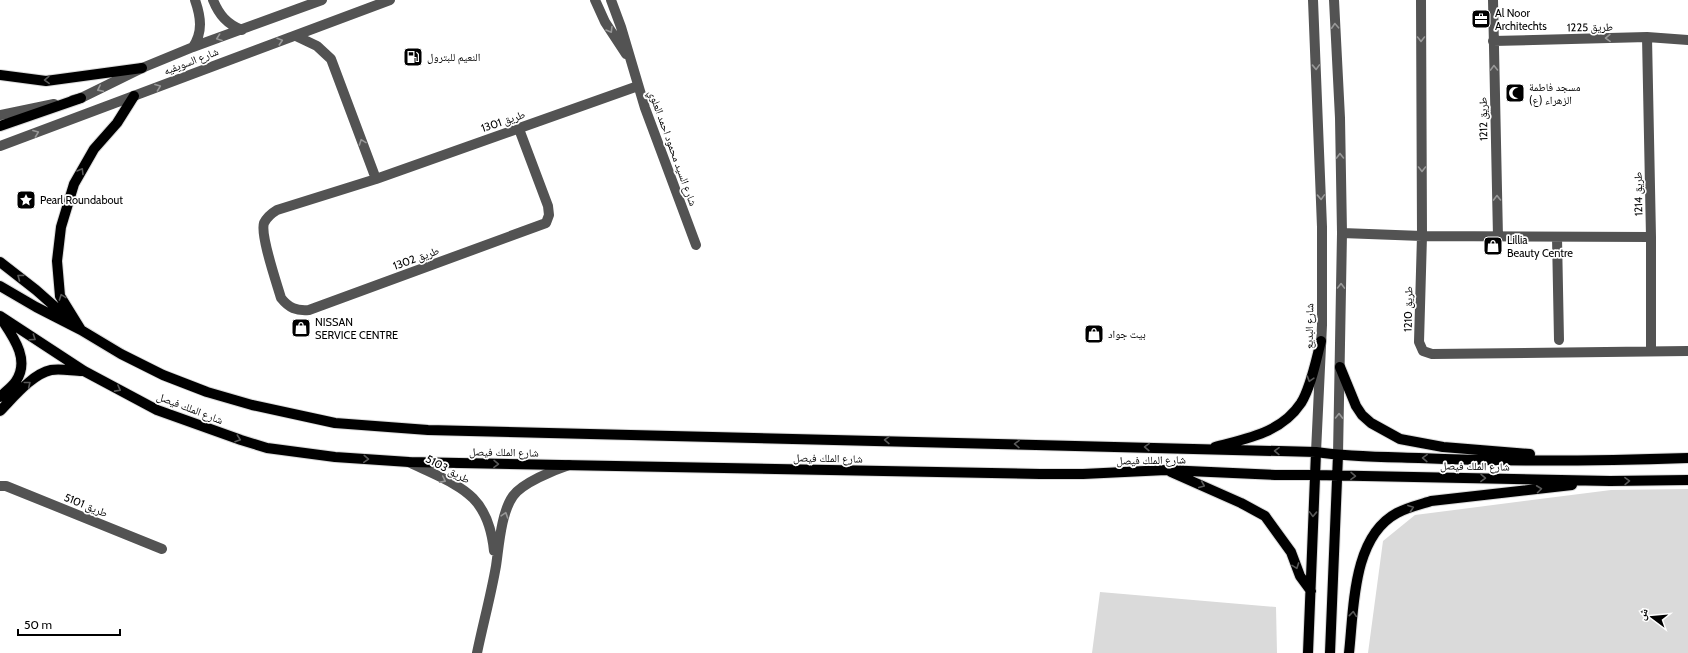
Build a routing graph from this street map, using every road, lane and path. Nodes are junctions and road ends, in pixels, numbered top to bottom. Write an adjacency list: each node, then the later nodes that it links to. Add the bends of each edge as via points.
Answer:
1 (195, 0): 16 (street, via 201,29)
2 (213, 0): 11 (street, via 223,18)
3 (322, 0): 11 (street, شارع السويفيه)
4 (390, 0): 12 (street, شارع السويفيه)
5 (595, 0): 17 (street, شارع السيد محمود احمد العلوي, one-way to 17)
6 (611, 0): 17 (street, شارع السيد محمود احمد العلوي)
7 (1313, 0): 40 (street, شارع البديع, one-way to 40, via 1322,227)
8 (1334, 0): 29 (street, one-way to 8)
9 (1421, 0): 30 (street, طريق 1210, one-way to 30)
10 (1493, 0): 15 (street, طريق 1212)
11 (242, 30): 16 (street, شارع السويفيه, one-way to 16)
12 (296, 36): 21 (street, شارع السويفيه, one-way to 12); 27 (street, one-way to 12, via 332,59 317,46)
13 (1647, 37): 14 (street, طريق 1225); 15 (street, طريق 1225, one-way to 15); 33 (street, طريق 1214)
14 (1688, 40)
15 (1493, 41): 31 (street, طريق 1212, one-way to 15)
16 (193, 47): 18 (street, شارع السويفيه)
17 (629, 59): 20 (street, شارع السيد محمود احمد العلوي)
18 (142, 68): 19 (main road, one-way to 19, via 46,81); 22 (street, شارع السويفيه, one-way to 22)
19 (0, 75)
20 (638, 86): 25 (street, طريق 1301); 34 (street, شارع السيد محمود احمد العلوي)
21 (134, 96): 26 (street, شارع السويفيه, one-way to 21); 38 (main road, one-way to 21, via 60,296 57,261 61,227 74,184 94,149)
22 (81, 98): 23 (street, شارع السويفيه); 24 (main road)
23 (0, 115)
24 (0, 126)
25 (519, 128): 27 (street, طريق 1301); 28 (street, طريق 1302, via 548,206 549,215 546,223 308,310 293,309 286,305 282,298 264,234 264,223)
26 (0, 146)
27 (376, 179): 28 (street, طريق 1301, via 277,210)
28 (267, 218)
29 (1342, 233): 30 (street); 43 (street, one-way to 29)
30 (1422, 236): 31 (street); 41 (street, طريق 1210, via 1419,342 1423,351 1432,354)
31 (1498, 237): 32 (street)
32 (1557, 237): 33 (street); 39 (street)
33 (1651, 237): 41 (street, طريق 1214)
34 (696, 245)
35 (0, 262): 38 (main road, one-way to 35)
36 (0, 286): 38 (main road, شارع الملك فيصل)
37 (0, 316): 44 (main road, شارع الملك فيصل, one-way to 44); 45 (main road, via 16,342 22,361 16,381)
38 (81, 330): 47 (main road, شارع الملك فيصل, one-way to 38, via 428,430 335,422 252,406 207,392 121,354)
39 (1559, 340)
40 (1321, 341): 47 (main road, one-way to 47, via 1301,402 1284,422 1261,434); 48 (street, شارع البديع)
41 (1651, 351): 42 (street, طريق 1210)
42 (1688, 351)
43 (1340, 367): 49 (street, one-way to 43); 51 (main road, via 1362,415 1400,439 1443,447)
44 (84, 371): 46 (main road, one-way to 44, via 43,373 52,370); 52 (main road, شارع الملك فيصل, one-way to 52, via 157,410 267,448 335,457)
45 (0, 398)
46 (0, 412)
47 (1203, 450): 48 (main road, شارع الملك فيصل, one-way to 47)
48 (1316, 452): 49 (main road, شارع الملك فيصل); 55 (main road, شارع البديع)
49 (1338, 455): 51 (main road, شارع الملك فيصل, one-way to 49); 56 (main road)
50 (1688, 458): 51 (main road, شارع الملك فيصل)
51 (1611, 460)
52 (408, 462): 53 (main road, شارع الملك فيصل, one-way to 53); 61 (street, طريق 5103, one-way to 61, via 471,495 484,512 492,532)
53 (571, 465): 54 (main road, شارع الملك فيصل, via 1083,474); 61 (street, طريق 5103, one-way to 53, via 505,515 513,495 536,479)
54 (1166, 470): 55 (main road, شارع الملك فيصل); 62 (main road, one-way to 62, via 1265,516 1291,552 1300,576)
55 (1314, 475): 56 (main road, شارع الملك فيصل); 62 (main road, شارع البديع, one-way to 62)
56 (1336, 476): 58 (main road, شارع الملك فيصل, one-way to 58); 65 (main road)
57 (1688, 480): 58 (main road, شارع الملك فيصل, one-way to 57)
58 (1610, 481): 66 (main road, one-way to 58, via 1356,584 1363,553 1384,523 1395,514 1431,502)
59 (2, 485): 60 (street, طريق 5101)
60 (162, 548)
61 (496, 567): 63 (street, طريق 5103)
62 (1311, 591): 64 (main road, شارع البديع)
63 (477, 653)
64 (1308, 653)
65 (1330, 653)
66 (1349, 653)

